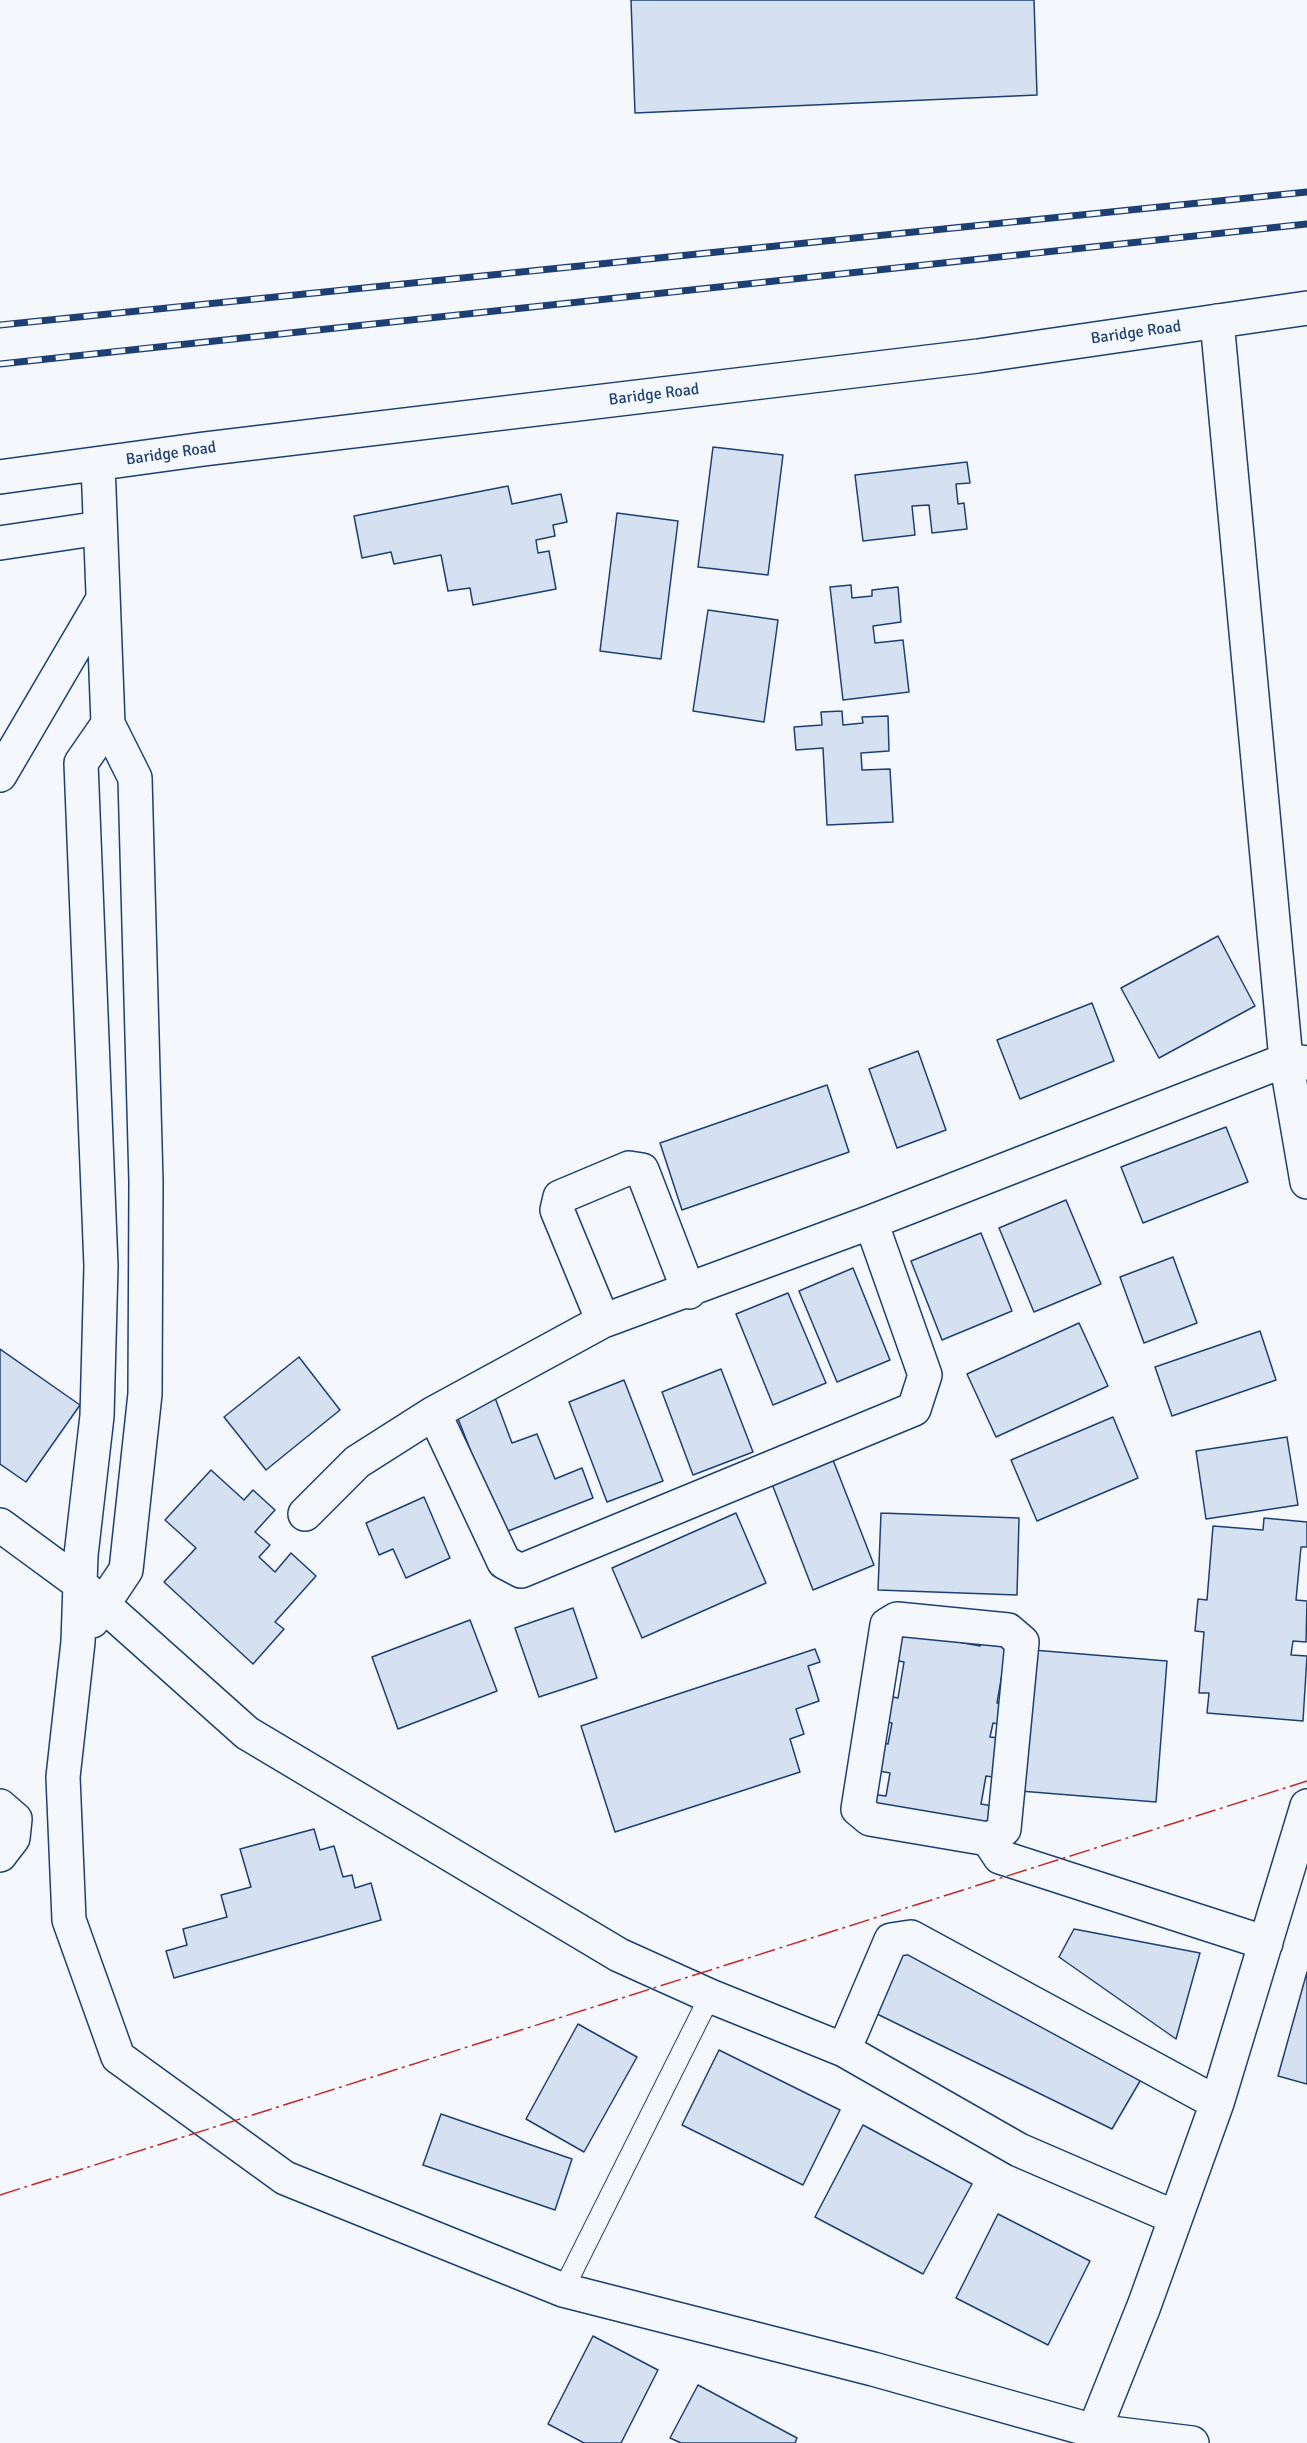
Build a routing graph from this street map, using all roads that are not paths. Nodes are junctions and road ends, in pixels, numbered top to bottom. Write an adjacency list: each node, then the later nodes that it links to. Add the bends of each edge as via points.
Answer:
1 (1307, 308): 2 (street, Baridge Road)
2 (1217, 321): 3 (street, Baridge Road, via 978,356); 10 (street)
3 (98, 464): 4 (street, Baridge Road); 5 (street)
4 (0, 477)
5 (100, 528): 6 (street); 7 (street)
6 (0, 543)
7 (103, 599): 8 (street); 9 (street)
8 (108, 724): 18 (street, via 81,763 101,1266); 18 (street, via 135,778 146,1182 145,1394 126,1569)
9 (0, 775)
10 (1296, 1061): 11 (street); 12 (street)
11 (1307, 1182)
12 (872, 1222): 13 (street); 15 (street, via 925,1375 914,1409 521,1571 504,1562)
13 (689, 1292): 14 (street); 14 (street, via 642,1170 629,1168 560,1197 557,1210)
14 (603, 1322): 15 (street)
15 (434, 1413): 16 (street, via 357,1462)
16 (305, 1514)
17 (0, 1525): 18 (street)
18 (91, 1593): 24 (street, via 248,1733 619,1955); 28 (street, via 78,1642 63,1777 69,1920 118,2057 285,2178)
19 (0, 1806): 22 (street, via 15,1819 13,1838)
20 (1307, 1806): 23 (street)
21 (988, 1839): 21 (street, via 870,1819 858,1809 887,1625 897,1619 1008,1630 1022,1641 1004,1829); 23 (street, via 1000,1857)
22 (0, 1855)
23 (1266, 1943): 26 (street)
24 (710, 1996): 25 (street); 28 (lane)
25 (844, 2050): 26 (street, via 891,1940 911,1937); 27 (street, via 1019,2150)
26 (1217, 2103): 27 (street)
27 (1174, 2217): 29 (street)
28 (563, 2290): 29 (street, via 873,2369)
29 (1092, 2437): 30 (street)
30 (1192, 2443)

